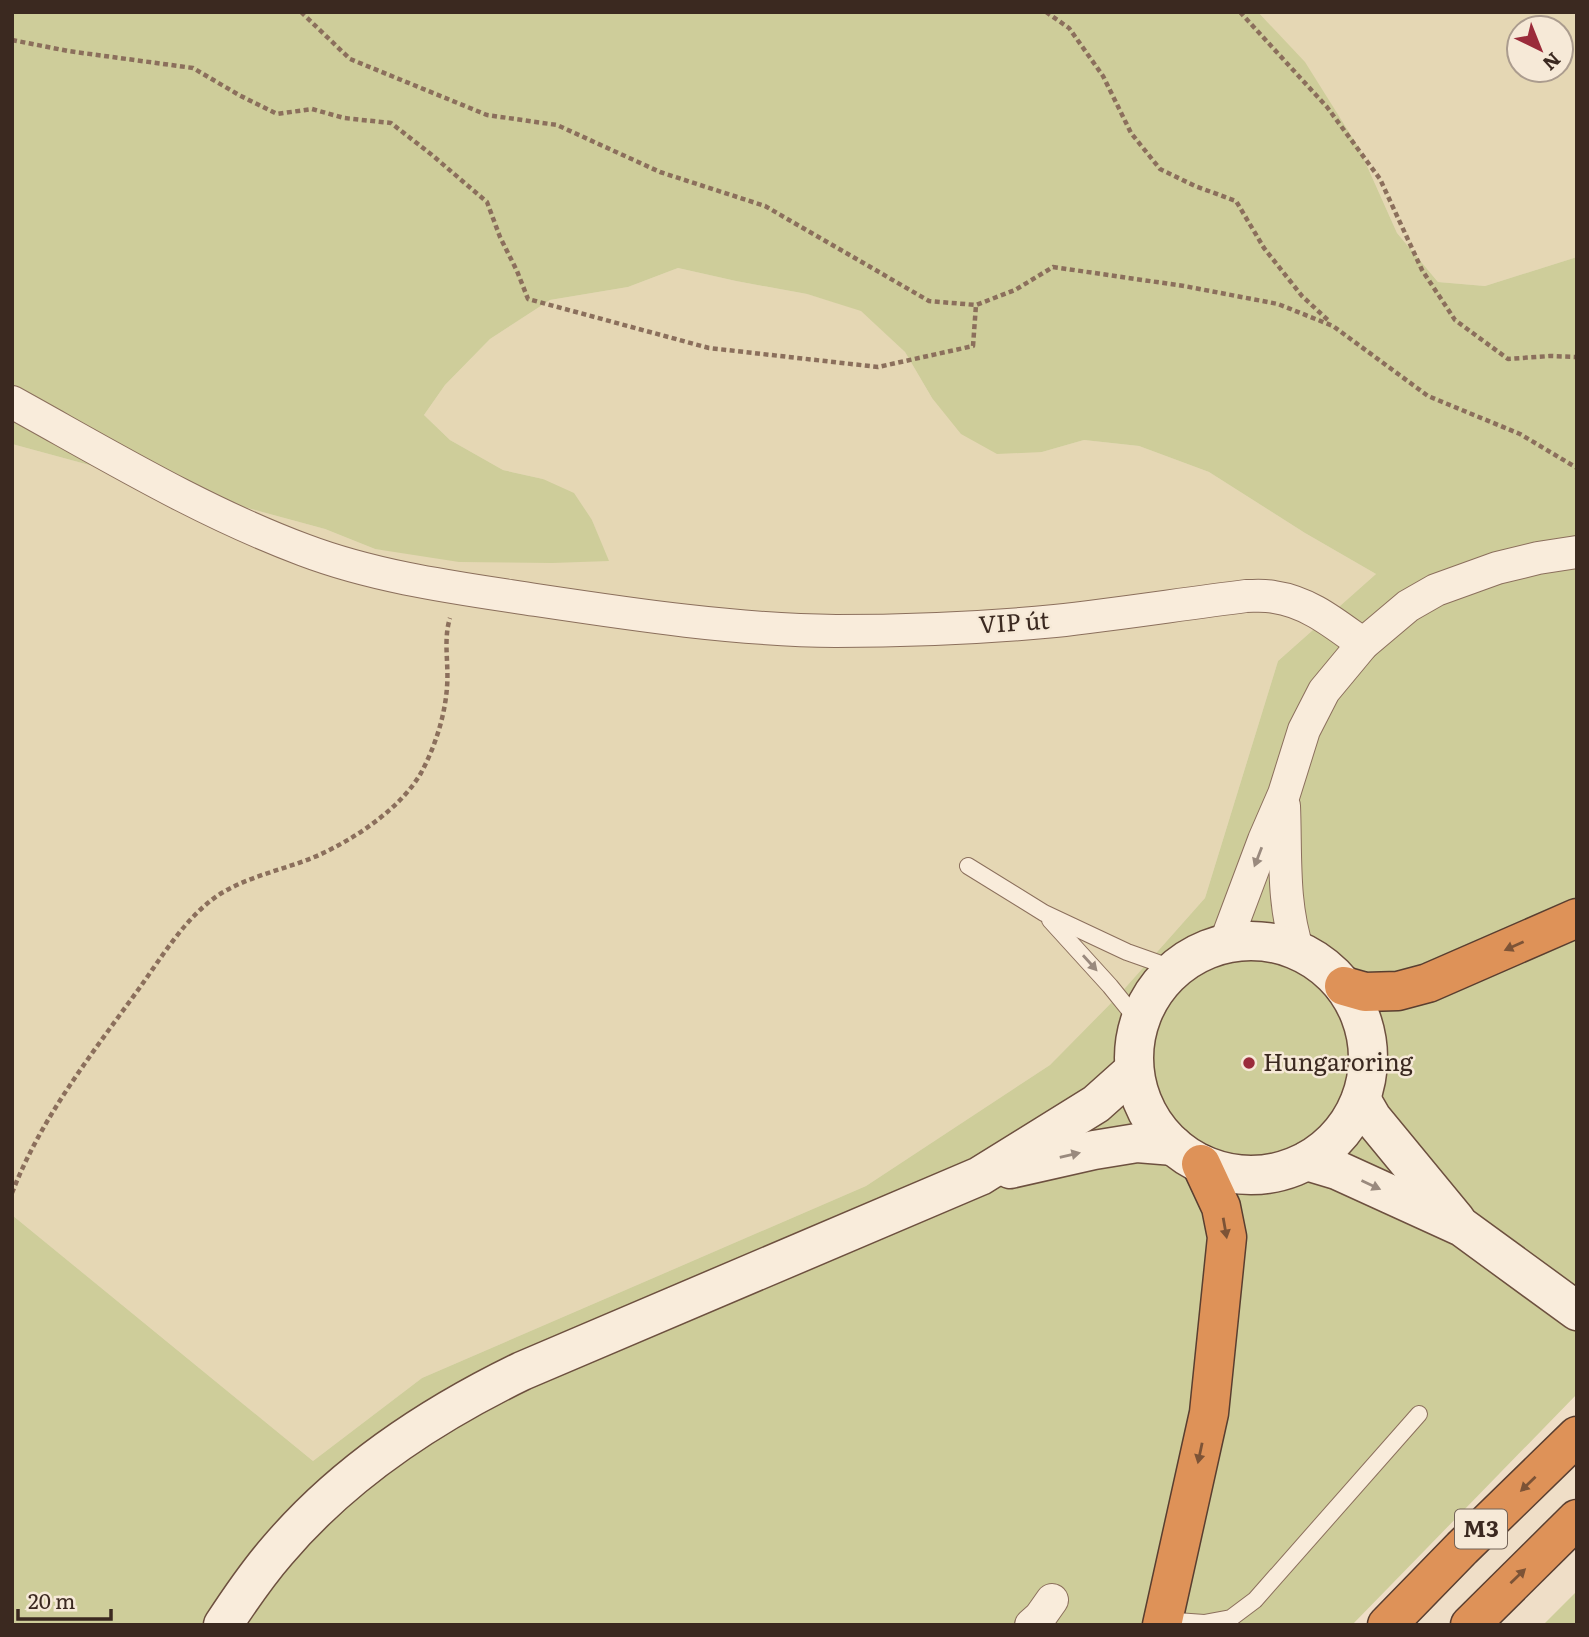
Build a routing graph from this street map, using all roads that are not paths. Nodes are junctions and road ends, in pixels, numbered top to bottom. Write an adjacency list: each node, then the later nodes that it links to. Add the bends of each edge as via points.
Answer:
1 (12, 402): 3 (street, VIP út, via 259,533 372,572 461,589 651,618 877,631 1053,621 1246,596 1272,597 1308,607)
2 (1577, 552): 3 (street, via 1497,568 1436,590 1408,606)
3 (1363, 643): 4 (street, via 1324,691 1304,730)
4 (1283, 794): 8 (street, one-way to 8); 9 (street, via 1286,886)
5 (968, 866): 6 (lane)
6 (1044, 913): 10 (lane); 12 (lane, one-way to 12)
7 (1577, 918): 11 (highway, one-way to 11, via 1428,984 1366,992)
8 (1225, 944): 9 (street, via 1263,942); 10 (street, via 1201,952)
9 (1298, 951): 11 (street)
10 (1175, 969): 12 (street, via 1160,984)
11 (1344, 986): 14 (street, via 1359,1011 1366,1036 1368,1065)
12 (1139, 1022): 13 (street)
13 (1134, 1070): 15 (street, via 1147,1114); 17 (street, via 1097,1104)
14 (1361, 1099): 16 (street, via 1334,1141); 18 (street)
15 (1187, 1155): 16 (street, via 1222,1172 1242,1175 1282,1171); 17 (street, one-way to 15, via 1137,1143); 24 (highway, one-way to 24, via 1221,1207 1227,1237 1209,1413)
16 (1307, 1161): 18 (street, one-way to 18)
17 (980, 1176): 25 (street, via 522,1371 412,1432 344,1485 278,1550)
18 (1462, 1227): 19 (street)
19 (1577, 1311)
20 (1419, 1414): 24 (lane, via 1255,1600 1231,1618)
21 (1577, 1436): 27 (highway, M3, one-way to 27)
22 (1577, 1519): 28 (highway, M3, one-way to 22)
23 (1052, 1600): 26 (street)
24 (1162, 1623)
25 (223, 1625)
26 (1031, 1625)
27 (1387, 1625)
28 (1470, 1625)

